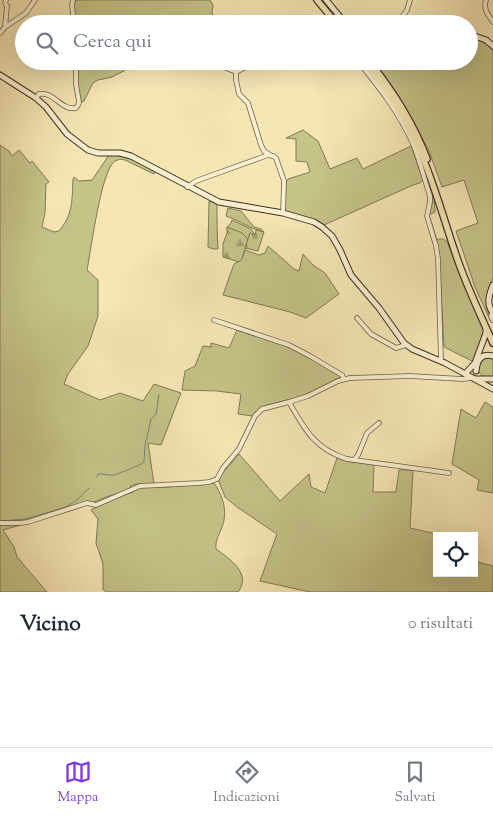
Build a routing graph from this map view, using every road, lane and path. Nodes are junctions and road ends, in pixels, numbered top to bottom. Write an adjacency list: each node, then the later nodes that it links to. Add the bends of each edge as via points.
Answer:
1 (6, 0): 17 (street)
2 (35, 0): 9 (street)
3 (73, 0): 10 (street)
4 (313, 0): 11 (main road)
5 (317, 0): 12 (main road)
6 (326, 0): 13 (main road)
7 (410, 0): 14 (street)
8 (486, 0): 16 (street, via 485,10)
9 (23, 15)
10 (73, 15)
11 (325, 15)
12 (330, 15)
13 (338, 15)
14 (403, 15)
15 (15, 20): 17 (street)
16 (493, 22)
17 (5, 27): 18 (street)
18 (0, 33)
19 (478, 37): 20 (main road)
20 (493, 46)
21 (76, 70): 29 (street, via 79,102 76,108 68,108 44,93)
22 (231, 70): 27 (street)
23 (240, 70): 27 (street)
24 (365, 70): 43 (street, via 404,126 430,196 427,216 437,253)
25 (371, 70): 38 (main road, via 398,107 416,143 463,275)
26 (376, 70): 39 (main road, via 415,128 466,274)
27 (236, 72): 30 (street, via 239,94 248,103 260,145)
28 (0, 75): 29 (main road)
29 (36, 98): 31 (main road, via 66,134 88,150 126,154)
30 (270, 155): 31 (street); 32 (street, via 276,158 284,180)
31 (187, 187): 32 (main road, via 219,202)
32 (283, 213): 41 (main road, via 314,222 327,230 351,275)
33 (493, 285): 34 (main road, via 489,305)
34 (493, 313): 37 (street)
35 (357, 318): 41 (street, via 371,334 396,348)
36 (214, 320): 48 (street, via 290,345)
37 (493, 320)
38 (486, 327): 40 (main road); 44 (main road)
39 (493, 334)
40 (493, 343)
41 (406, 345): 43 (main road)
42 (493, 356): 45 (main road, via 481,357)
43 (442, 361): 46 (main road)
44 (475, 363): 45 (main road); 46 (main road)
45 (476, 371): 49 (main road)
46 (463, 377): 47 (main road); 48 (street)
47 (472, 378): 49 (main road); 51 (main road)
48 (344, 379): 52 (street)
49 (482, 379): 50 (main road)
50 (493, 379)
51 (493, 389)
52 (289, 402): 54 (street, via 318,444 338,456); 56 (street, via 262,410 255,416 239,449 217,479 140,486 96,504 87,503 20,523)
53 (379, 423): 54 (street, via 367,433)
54 (354, 460): 55 (street)
55 (449, 473)
56 (0, 523)

